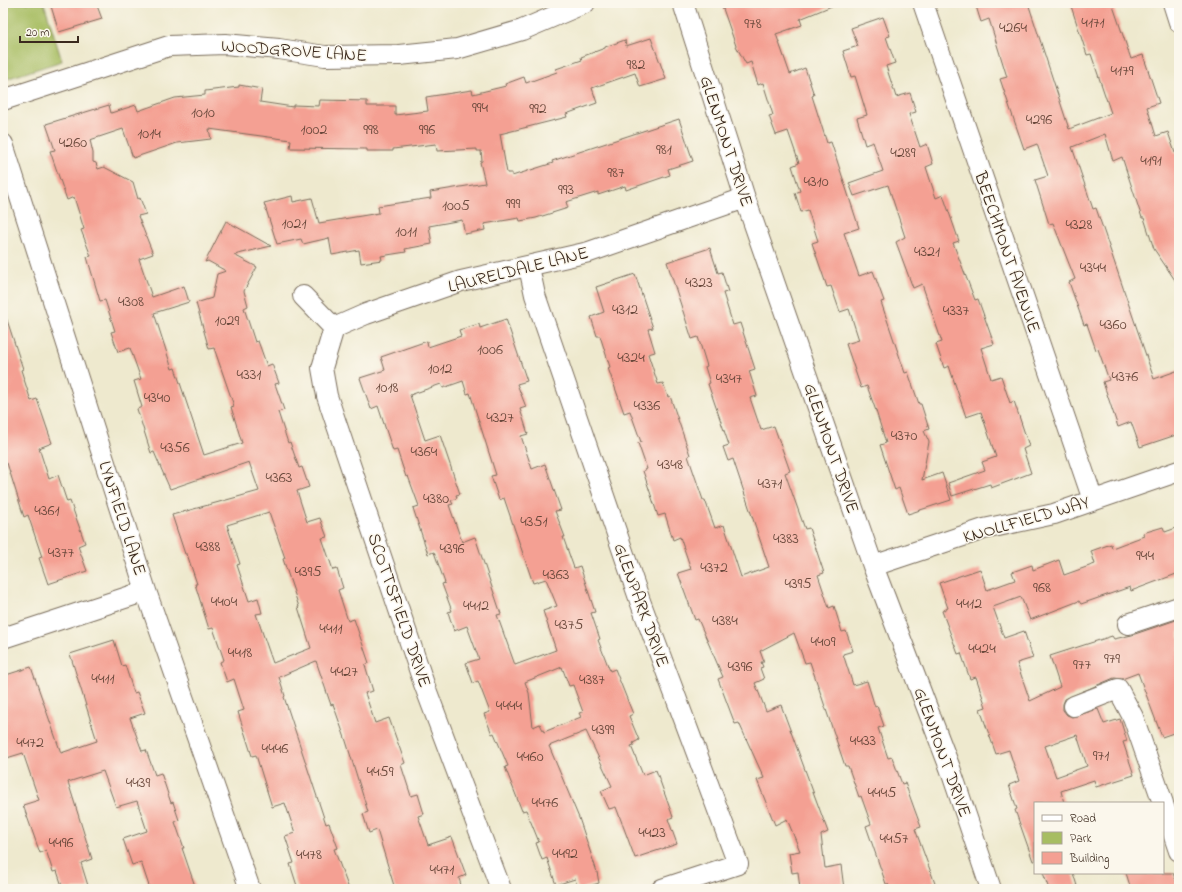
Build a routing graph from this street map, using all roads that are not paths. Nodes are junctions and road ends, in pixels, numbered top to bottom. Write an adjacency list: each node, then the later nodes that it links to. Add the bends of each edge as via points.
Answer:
1 (585, 3): 6 (street, WOODGROVE LANE, via 514,32 457,49 400,55 325,56 225,44 169,46)
2 (683, 3): 8 (street, GLENMONT DRIVE)
3 (923, 3): 13 (street, BEECHMONT AVENUE)
4 (1173, 3): 5 (street)
5 (1179, 22)
6 (3, 100)
7 (3, 144): 15 (street, LYNFIELD LANE)
8 (745, 198): 9 (street, LAURELDALE LANE, via 589,252); 14 (street, GLENMONT DRIVE)
9 (529, 267): 11 (street, LAURELDALE LANE, via 461,281 366,314); 25 (street, GLENPARK DRIVE, via 535,294 640,601 738,864)
10 (302, 296): 11 (street)
11 (334, 328): 24 (street, SCOTTSFIELD DRIVE, via 322,368 327,396 424,684)
12 (1179, 471): 13 (street, KNOLLFIELD WAY)
13 (1093, 500): 14 (street, KNOLLFIELD WAY, via 1054,514 984,530)
14 (873, 566): 26 (street, GLENMONT DRIVE, via 950,768)
15 (146, 591): 18 (street); 23 (street, LYNFIELD LANE)
16 (1179, 607): 17 (street)
17 (1128, 624)
18 (3, 638)
19 (1074, 706): 20 (street, via 1118,689 1133,717)
20 (1162, 802)
21 (1164, 807): 22 (street)
22 (1179, 851)
23 (250, 889)
24 (501, 889)
25 (662, 889)
26 (991, 889)

